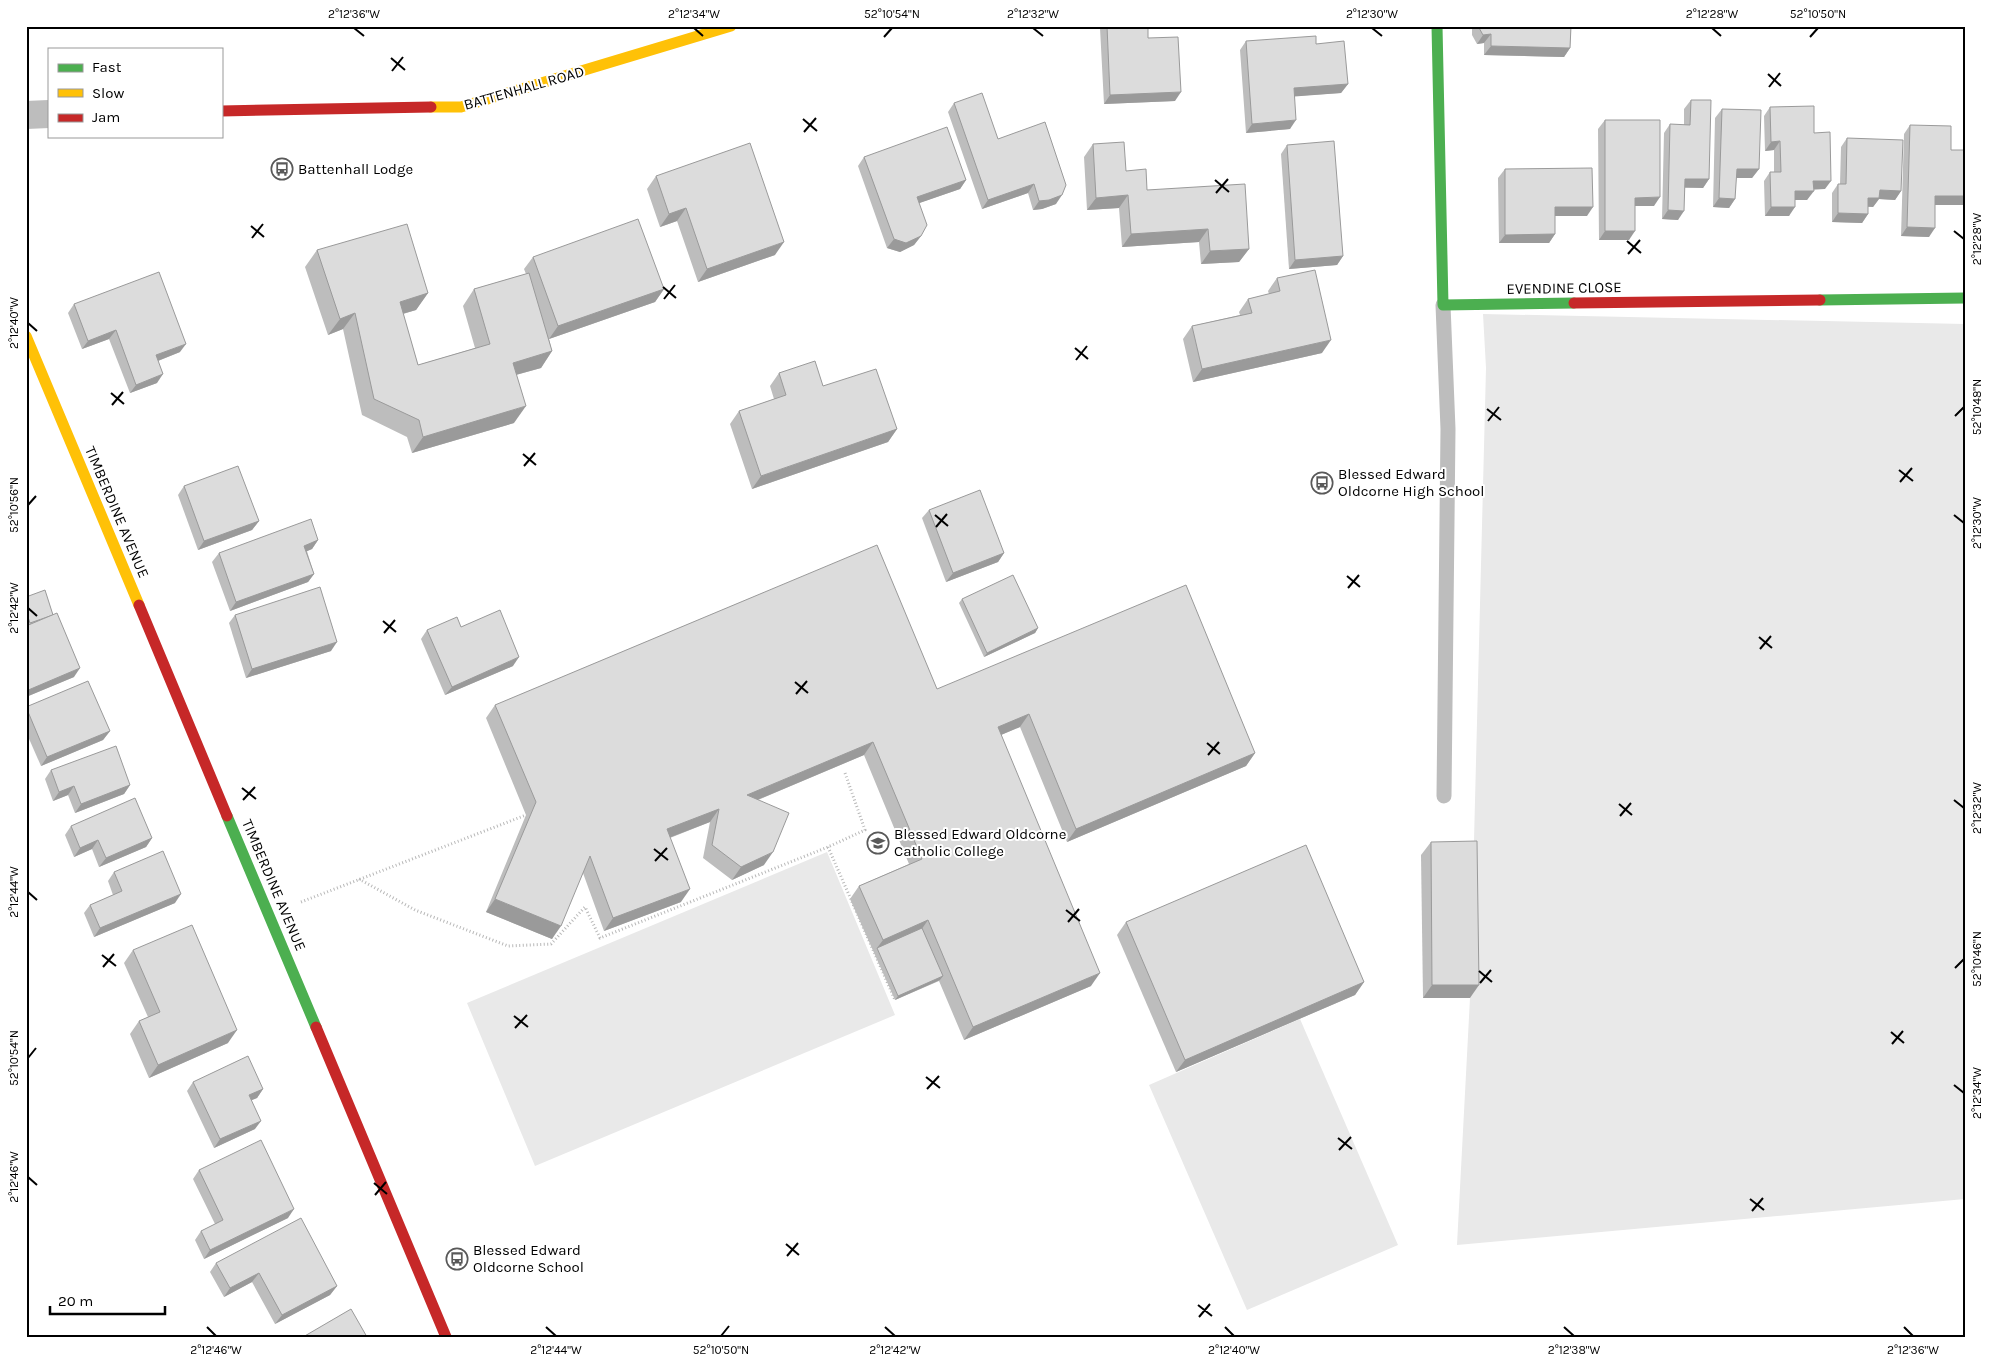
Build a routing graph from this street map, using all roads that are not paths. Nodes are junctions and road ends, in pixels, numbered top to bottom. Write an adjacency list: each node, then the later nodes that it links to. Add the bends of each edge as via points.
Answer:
1 (731, 26): 3 (street, BATTENHALL ROAD, via 461,107)
2 (1437, 26): 7 (street)
3 (222, 112)
4 (48, 114): 5 (street)
5 (26, 115)
6 (1965, 298): 7 (street, EVENDINE CLOSE)
7 (1443, 305): 9 (lane)
8 (26, 336): 10 (street, TIMBERDINE AVENUE)
9 (1444, 796)
10 (446, 1337)

